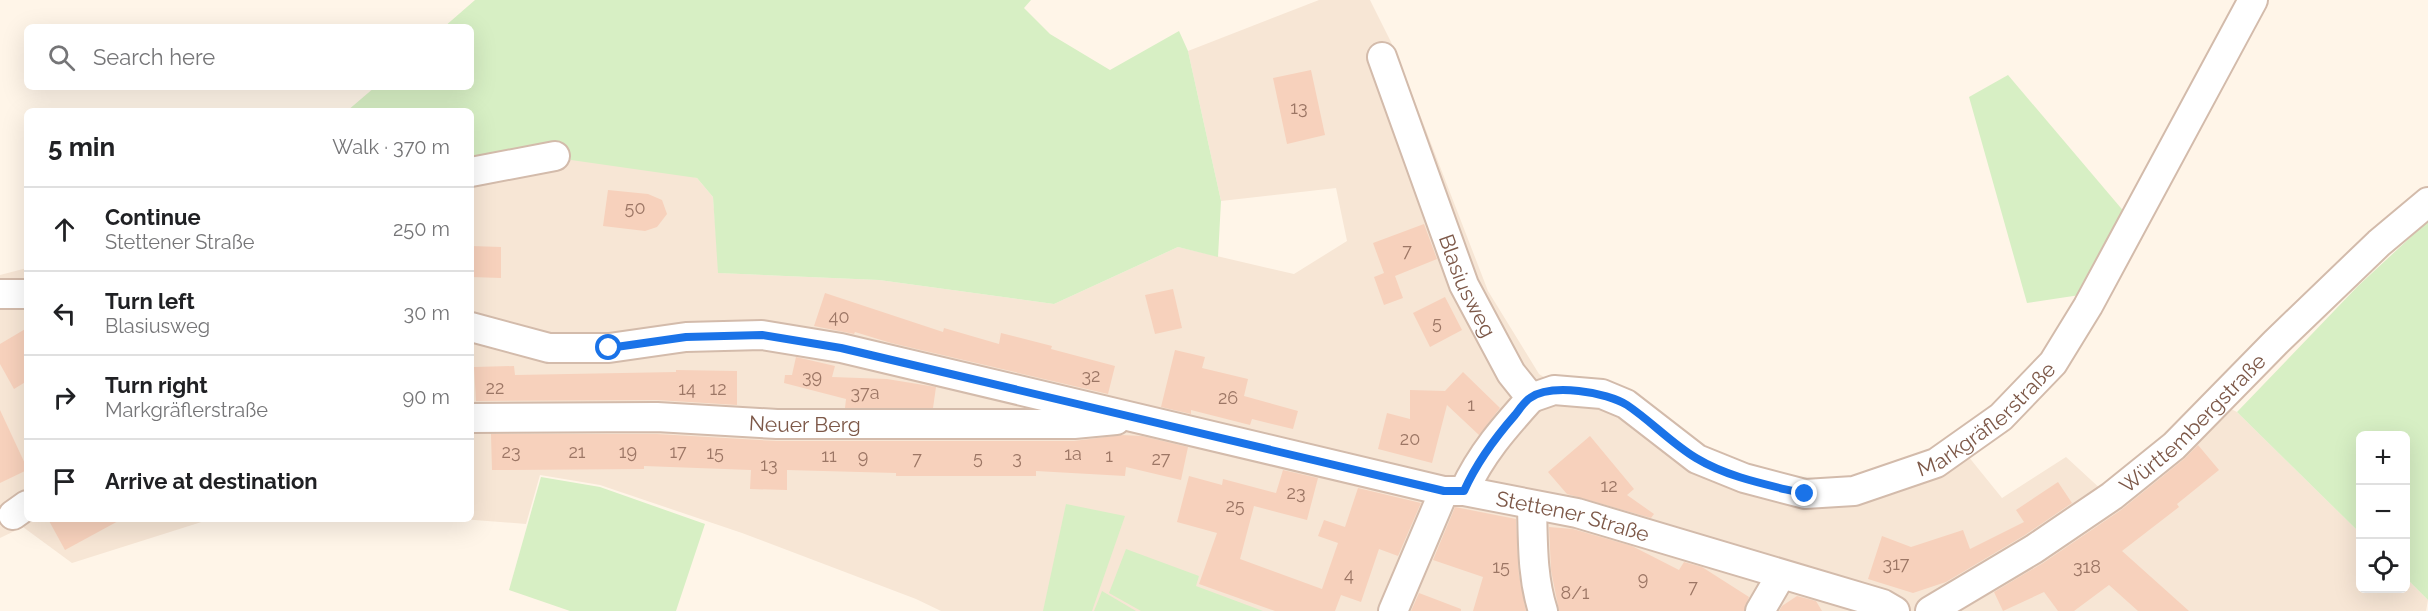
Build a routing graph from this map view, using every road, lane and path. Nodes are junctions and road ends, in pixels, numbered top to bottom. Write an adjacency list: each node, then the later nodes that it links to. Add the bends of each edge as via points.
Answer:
1 (2253, 0): 9 (street, Markgräflerstraße, via 2054,363 2001,417 1936,463 1854,491 1805,494 1744,478 1697,459 1626,404 1602,394 1554,390)
2 (1382, 57): 9 (street, Blasiusweg, via 1464,285 1511,373)
3 (555, 156): 4 (street)
4 (474, 171)
5 (2428, 202): 19 (street, Württembergstraße, via 2379,243 2174,446 2112,496 2034,549)
6 (0, 294): 7 (street)
7 (24, 294)
8 (474, 328): 11 (street, Stettener Straße, via 549,348 609,348 686,337 762,335 841,348)
9 (1530, 398): 12 (street)
10 (474, 418): 11 (street, Neuer Berg, via 657,417 777,424 1074,424)
11 (1138, 418): 12 (street, Stettener Straße)
12 (1454, 491): 13 (street, Stettener Straße); 16 (street)
13 (1532, 506): 14 (street, Stettener Straße, via 1577,513); 17 (street, via 1537,591)
14 (1781, 575): 15 (street, Stettener Straße); 18 (street)
15 (1885, 609)
16 (1393, 611)
17 (1543, 611)
18 (1760, 611)
19 (1930, 611)

